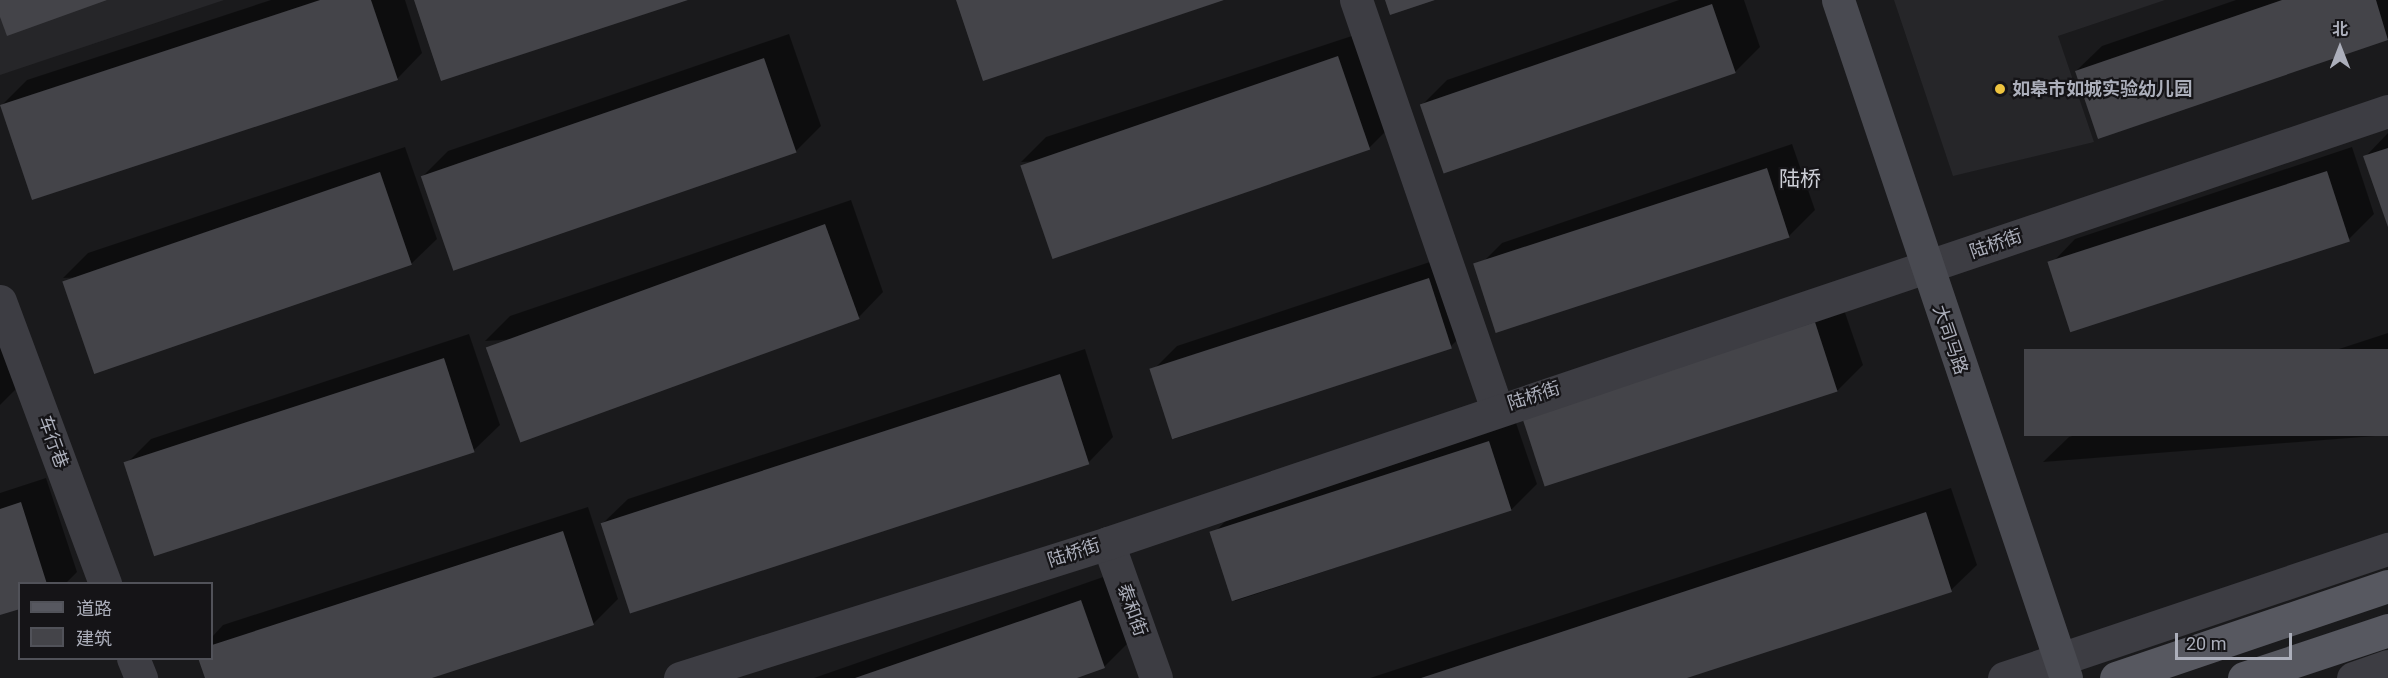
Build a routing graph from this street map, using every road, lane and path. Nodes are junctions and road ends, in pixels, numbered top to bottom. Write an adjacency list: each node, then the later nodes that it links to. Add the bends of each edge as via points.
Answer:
1 (1356, 0): 6 (street)
2 (1838, 0): 4 (street, 大司马路)
3 (2388, 111): 4 (street, 陆桥街)
4 (1926, 268): 6 (street, 陆桥街); 14 (street, 大司马路)
5 (0, 300): 9 (street, 车行巷)
6 (1497, 409): 7 (street, 陆桥街)
7 (1108, 543): 16 (street, 陆桥街); 17 (street, 泰和街)
8 (2388, 549): 14 (street)
9 (104, 582)
10 (2388, 586): 19 (main road)
11 (2388, 630): 20 (main road)
12 (134, 660): 15 (street)
13 (2388, 666): 21 (street)
14 (2063, 669): 18 (street)
15 (141, 678)
16 (680, 678)
17 (1156, 678)
18 (2004, 678)
19 (2116, 678)
20 (2244, 678)
21 (2353, 678)

